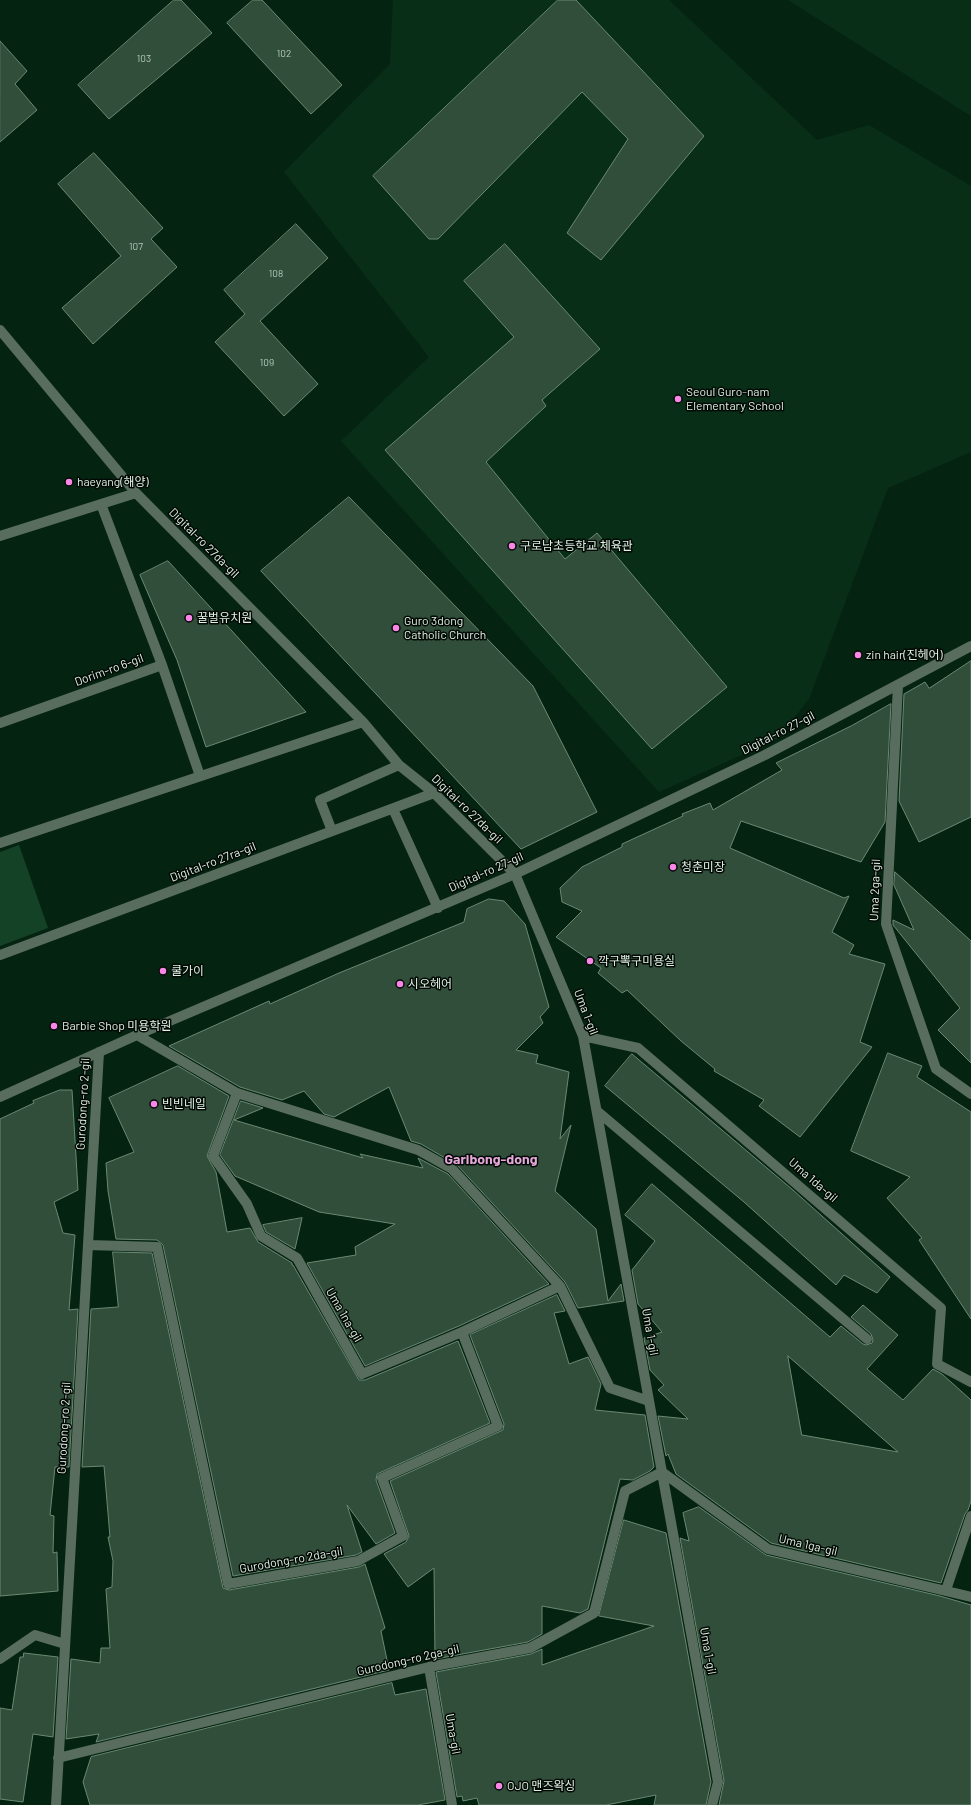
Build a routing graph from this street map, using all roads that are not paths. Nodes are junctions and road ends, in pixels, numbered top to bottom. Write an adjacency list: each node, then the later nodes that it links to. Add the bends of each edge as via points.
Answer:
1 (0, 330): 2 (street, Digital-ro 27da-gil)
2 (136, 493): 3 (street); 8 (street, Digital-ro 27da-gil)
3 (101, 504): 4 (street); 6 (street)
4 (0, 536)
5 (971, 646): 7 (street, Digital-ro 27-gil)
6 (162, 665): 9 (street, Dorim-ro 6-gil); 11 (street, Dorim-ro 6-gil)
7 (898, 685): 16 (street, Digital-ro 27-gil, via 765,754); 23 (street, Uma 2ga-gil, via 886,924 936,1069)
8 (363, 722): 10 (street, Digital-ro 27da-gil); 11 (street)
9 (0, 723)
10 (399, 765): 12 (street, Digital-ro 27da-gil); 14 (street, via 320,800)
11 (200, 776): 15 (street)
12 (434, 793): 13 (street, Digital-ro 27ra-gil); 16 (street, Digital-ro 27da-gil)
13 (393, 809): 14 (street, Digital-ro 27ra-gil); 17 (street)
14 (332, 832): 18 (street, Digital-ro 27ra-gil)
15 (0, 843)
16 (515, 874): 17 (street, Digital-ro 27-gil); 20 (street, Uma 1-gil)
17 (438, 908): 19 (street, Digital-ro 27-gil)
18 (0, 955)
19 (137, 1034): 21 (street, Digital-ro 27-gil); 22 (street)
20 (583, 1036): 25 (street, Uma 1-gil); 30 (street, Uma 1da-gil, via 638,1048 941,1308 937,1364)
21 (100, 1052): 24 (street, Digital-ro 27-gil); 26 (street, Gurodong-ro 2-gil)
22 (237, 1093): 27 (street, via 418,1150 452,1169); 28 (street, Uma 1na-gil, via 213,1156 247,1204 261,1236 297,1258 362,1374)
23 (971, 1094)
24 (0, 1097)
25 (597, 1111): 29 (street); 31 (street, Uma 1-gil)
26 (88, 1245): 28 (street, Gurodong-ro 2da-gil, via 157,1247 228,1584 358,1561 403,1536 382,1478 498,1426); 36 (street, Gurodong-ro 2-gil)
27 (560, 1286): 28 (street, Uma 1na-gil); 31 (street, via 610,1388)
28 (462, 1332)
29 (867, 1339)
30 (971, 1382)
31 (649, 1401): 32 (street, Uma 1-gil)
32 (662, 1472): 34 (street, Uma 1ga-gil, via 768,1548); 38 (street, Gurodong-ro 2ga-gil, via 625,1491 594,1613 530,1648); 42 (street, Uma 1-gil, via 718,1782)
33 (971, 1516): 34 (street)
34 (946, 1590): 35 (street, Uma 1ga-gil)
35 (971, 1597)
36 (65, 1644): 37 (street, via 35,1635); 39 (street, Gurodong-ro 2-gil)
37 (0, 1659)
38 (429, 1667): 39 (street, Gurodong-ro 2ga-gil); 41 (street, Uma-gil)
39 (58, 1758): 40 (street, Gurodong-ro 2-gil)
40 (56, 1805)
41 (452, 1805)
42 (712, 1805)

